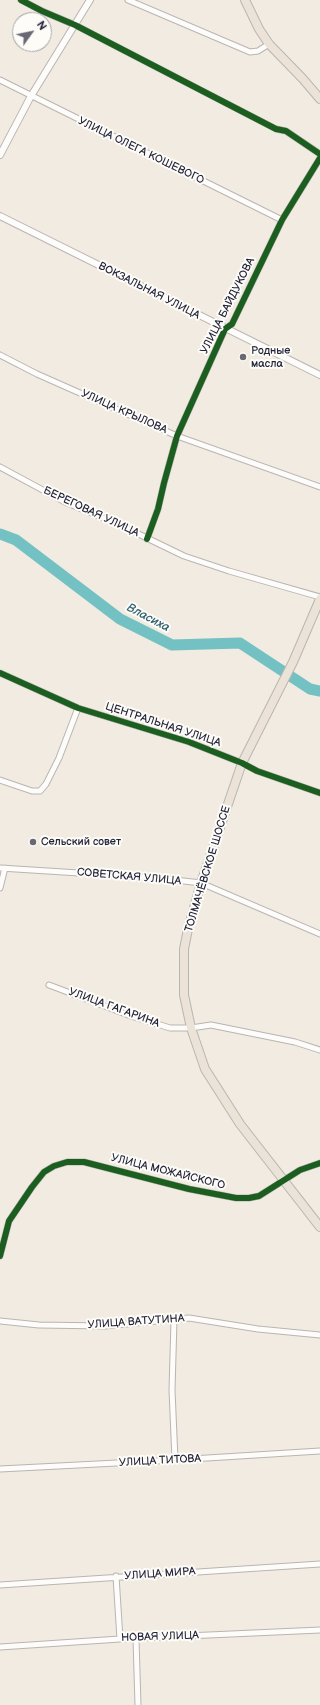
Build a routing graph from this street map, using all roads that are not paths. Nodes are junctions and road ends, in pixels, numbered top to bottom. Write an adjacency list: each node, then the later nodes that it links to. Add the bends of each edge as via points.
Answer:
1 (21, 0): 5 (street)
2 (90, 0): 5 (street)
3 (128, 0): 6 (street, via 250,52 258,51)
4 (245, 0): 6 (main road)
5 (75, 25): 8 (street); 10 (street, via 286,132)
6 (269, 44): 9 (main road)
7 (0, 80): 8 (street, УЛИЦА ОЛЕГА КОШЕВОГО)
8 (31, 96): 11 (street); 14 (street, УЛИЦА ОЛЕГА КОШЕВОГО)
9 (320, 99)
10 (320, 154)
11 (0, 155)
12 (320, 158): 14 (street, УЛИЦА БАЙДУКОВА)
13 (0, 216): 15 (street, ВОКЗАЛЬНАЯ УЛИЦА)
14 (282, 220): 15 (street, УЛИЦА БАЙДУКОВА, via 232,324)
15 (225, 329): 17 (street, ВОКЗАЛЬНАЯ УЛИЦА); 18 (street, УЛИЦА БАЙДУКОВА)
16 (0, 355): 18 (street, УЛИЦА КРЫЛОВА)
17 (320, 376)
18 (177, 436): 20 (street, УЛИЦА КРЫЛОВА); 21 (street, УЛИЦА БАЙДУКОВА, via 158,509)
19 (0, 467): 21 (street, БЕРЕГОВАЯ УЛИЦА, via 65,502)
20 (320, 487)
21 (147, 539): 22 (street, БЕРЕГОВАЯ УЛИЦА, via 229,572)
22 (320, 598): 25 (main road, ТОЛМАЧЁВСКОЕ ШОССЕ, via 293,662)
23 (0, 673): 24 (street, ЦЕНТРАЛЬНАЯ УЛИЦА)
24 (78, 708): 25 (street, ЦЕНТРАЛЬНАЯ УЛИЦА, via 189,742); 26 (street, via 59,758 40,791 32,791)
25 (242, 763): 27 (street, ЦЕНТРАЛЬНАЯ УЛИЦА, via 257,771); 29 (main road, ТОЛМАЧЁВСКОЕ ШОССЕ)
26 (0, 780)
27 (320, 793)
28 (2, 868): 29 (street, СОВЕТСКАЯ УЛИЦА); 30 (street)
29 (201, 883): 31 (street, СОВЕТСКАЯ УЛИЦА); 33 (main road, ТОЛМАЧЁВСКОЕ ШОССЕ, via 184,949 184,995)
30 (0, 888)
31 (320, 934)
32 (49, 985): 33 (street, УЛИЦА ГАГАРИНА, via 170,1028)
33 (191, 1028): 34 (street, УЛИЦА ГАГАРИНА, via 211,1025 295,1042); 37 (main road, ТОЛМАЧЁВСКОЕ ШОССЕ, via 205,1069 215,1086 240,1124)
34 (320, 1050)
35 (320, 1156): 36 (street)
36 (319, 1163): 37 (street, УЛИЦА МОЖАЙСКОГО, via 300,1170)
37 (284, 1181): 38 (main road, ТОЛМАЧЁВСКОЕ ШОССЕ); 39 (street, УЛИЦА МОЖАЙСКОГО, via 258,1196 236,1198 189,1189 84,1162 67,1162 44,1172 32,1187 9,1221)
38 (320, 1227)
39 (0, 1256)
40 (174, 1320): 41 (street, УЛИЦА ВАТУТИНА, via 105,1326 39,1325); 42 (street, УЛИЦА ВАТУТИНА, via 189,1318 258,1329); 44 (street, via 172,1390)
41 (0, 1321)
42 (320, 1334)
43 (320, 1451): 44 (street, УЛИЦА ТИТОВА)
44 (175, 1460): 45 (street, УЛИЦА ТИТОВА)
45 (0, 1469)
46 (320, 1564): 47 (street, УЛИЦА МИРА)
47 (116, 1576): 48 (street, УЛИЦА МИРА); 50 (street)
48 (0, 1585)
49 (320, 1630): 51 (street, НОВАЯ УЛИЦА)
50 (120, 1639): 51 (street, НОВАЯ УЛИЦА); 52 (street, НОВАЯ УЛИЦА)
51 (136, 1639): 53 (street)
52 (0, 1647)
53 (138, 1705)

